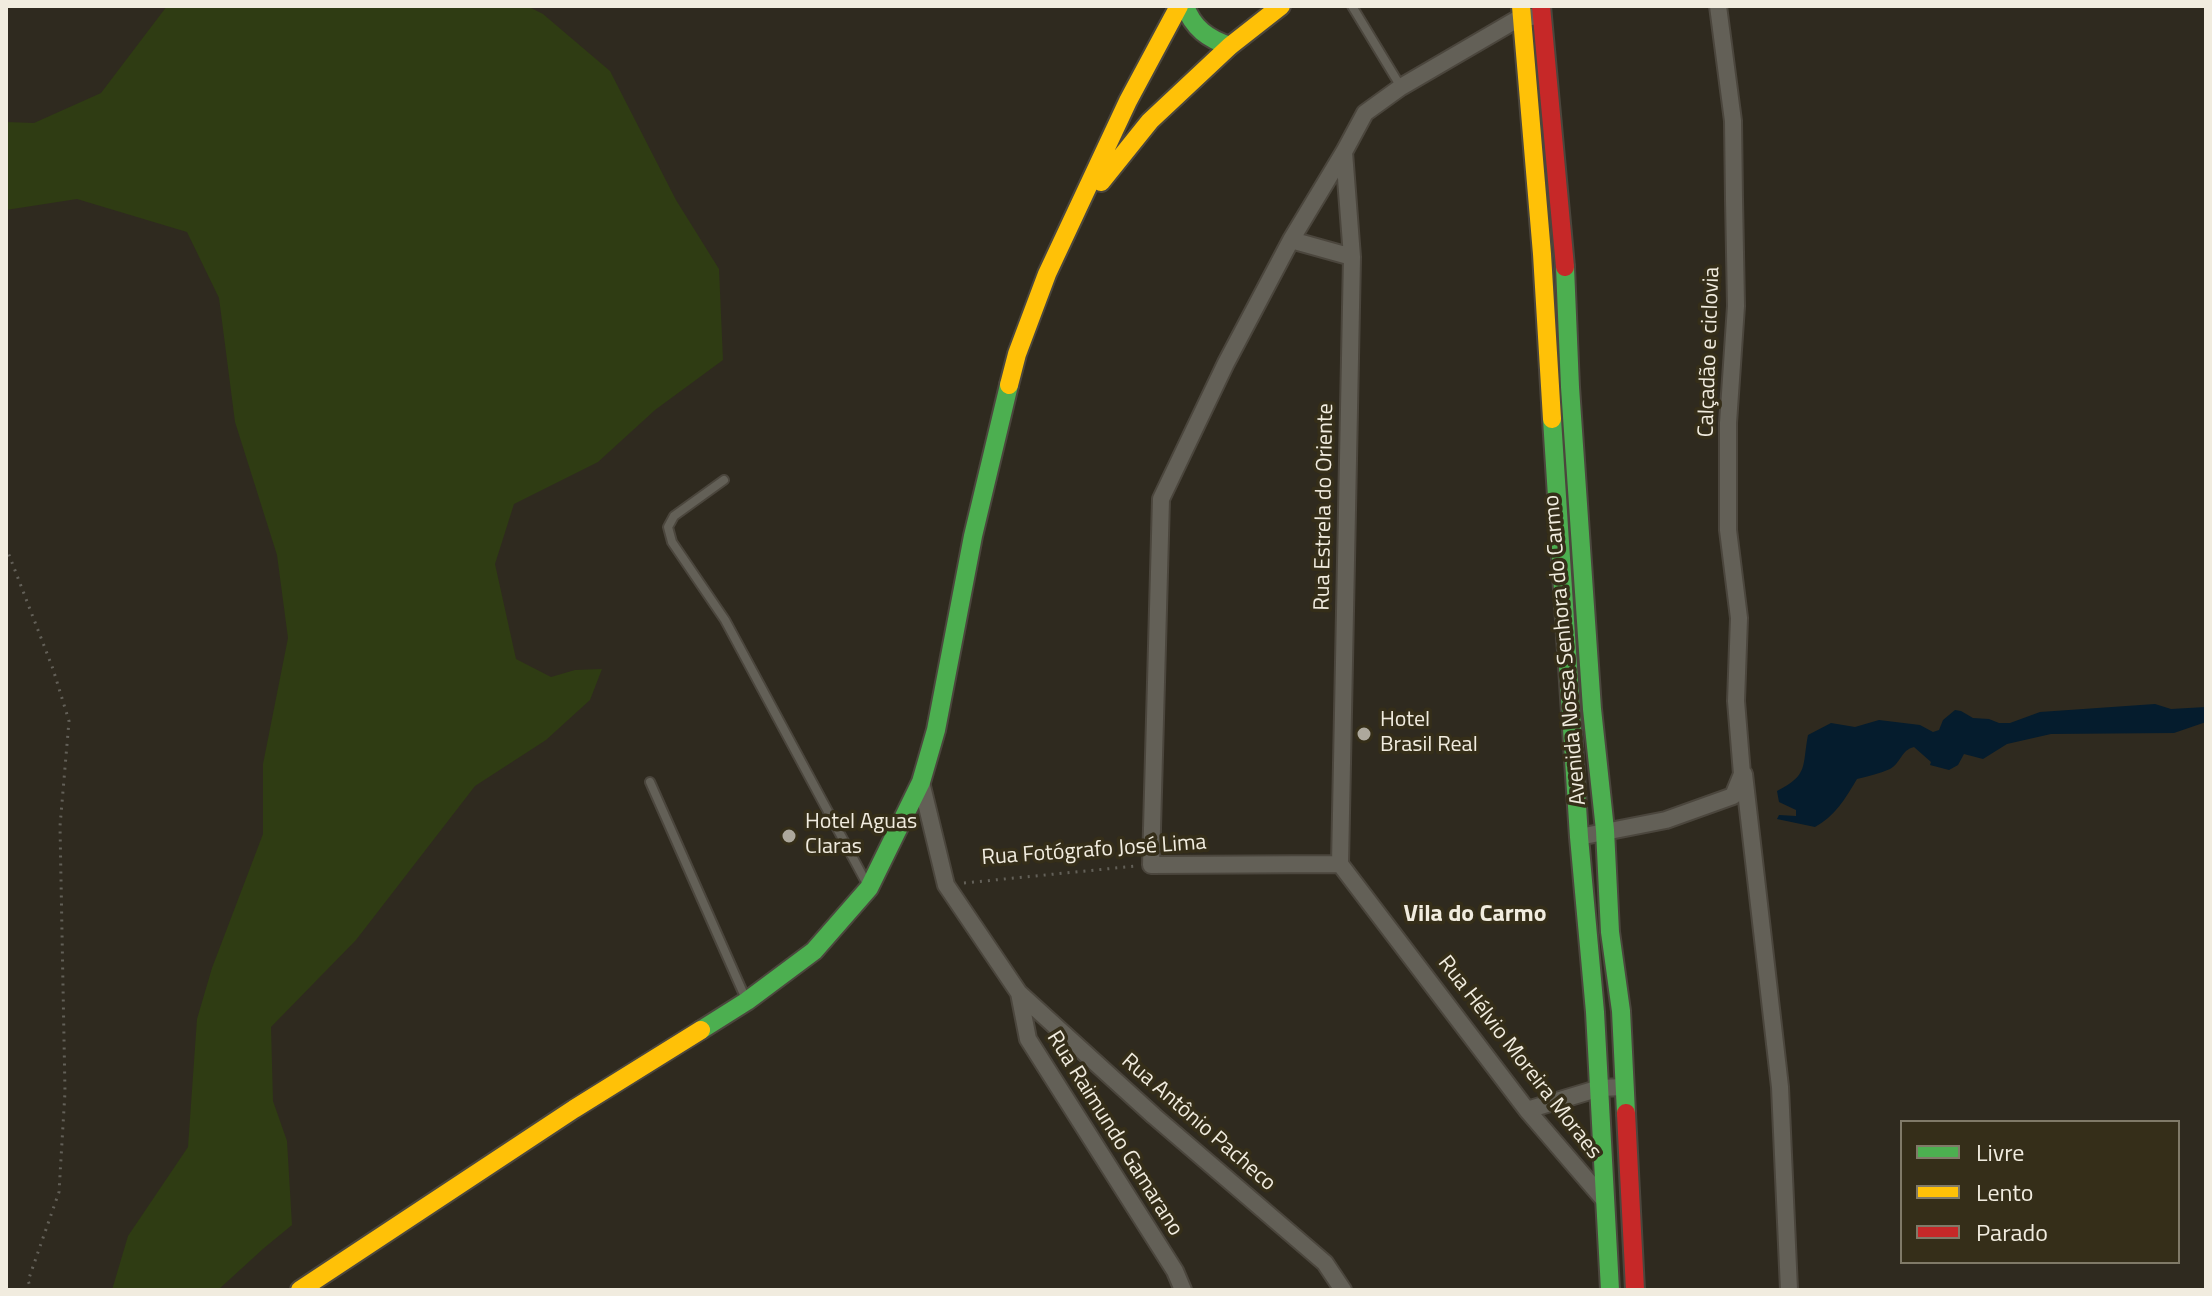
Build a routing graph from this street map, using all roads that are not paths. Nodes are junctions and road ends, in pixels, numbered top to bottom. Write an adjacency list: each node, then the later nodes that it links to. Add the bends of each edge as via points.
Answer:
1 (1182, 6): 7 (street, via 1198,31); 10 (street, via 1128,101)
2 (1281, 6): 7 (street)
3 (1352, 6): 8 (lane)
4 (1718, 6): 18 (street, Calçadão e ciclovia, via 1733,121 1736,306 1728,530 1739,618)
5 (1542, 11): 6 (street); 12 (street, Avenida Nossa Senhora do Carmo)
6 (1521, 12): 8 (street); 13 (street, Avenida Nossa Senhora do Carmo)
7 (1230, 46): 10 (street, via 1150,121)
8 (1401, 87): 9 (street, via 1365,113)
9 (1344, 152): 11 (street); 14 (street, Rua Estrela do Oriente)
10 (1079, 209): 22 (street, via 1017,354)
11 (1291, 240): 14 (street); 25 (street, Rua Fotógrafo José Lima, via 1161,499 1151,865)
12 (1564, 249): 13 (street); 15 (street, Avenida Nossa Senhora do Carmo)
13 (1542, 254): 16 (street, Avenida Nossa Senhora do Carmo)
14 (1352, 257): 25 (street, Rua Estrela do Oriente)
15 (1570, 387): 16 (street); 19 (street, Avenida Nossa Senhora do Carmo)
16 (1549, 391): 20 (street, Avenida Nossa Senhora do Carmo)
17 (724, 480): 26 (lane, via 674,516 668,527 672,542 725,620)
18 (1736, 701): 23 (street, via 1742,774 1733,796 1666,820); 41 (street, via 1780,1087)
19 (1592, 709): 20 (street); 23 (street, Avenida Nossa Senhora do Carmo)
20 (1572, 713): 24 (street, Avenida Nossa Senhora do Carmo)
21 (650, 782): 30 (lane)
22 (921, 782): 26 (street); 29 (street, Rua Raimundo Gamarano, via 946,885)
23 (1605, 830): 24 (street); 27 (street, Avenida Nossa Senhora do Carmo)
24 (1579, 837): 28 (street, Avenida Nossa Senhora do Carmo)
25 (1340, 864): 33 (street, Rua Hélvio Moreira Moraes)
26 (869, 888): 30 (street, via 814,951)
27 (1610, 932): 28 (street); 31 (street, Avenida Nossa Senhora do Carmo)
28 (1589, 936): 32 (street, Avenida Nossa Senhora do Carmo)
29 (1019, 993): 37 (street, Rua Raimundo Gamarano, via 1028,1039); 38 (street, Rua Antônio Pacheco, via 1325,1263)
30 (747, 1001): 36 (street)
31 (1624, 1087): 32 (street); 35 (street, Avenida Nossa Senhora do Carmo)
32 (1600, 1088): 33 (street); 34 (street, Avenida Nossa Senhora do Carmo)
33 (1527, 1110): 34 (street, Rua Hélvio Moreira Moraes)
34 (1606, 1202): 35 (street); 39 (street, Avenida Nossa Senhora do Carmo)
35 (1631, 1202): 40 (street, Avenida Nossa Senhora do Carmo)
36 (300, 1290)
37 (1183, 1290)
38 (1343, 1290)
39 (1610, 1290)
40 (1635, 1290)
41 (1789, 1290)

